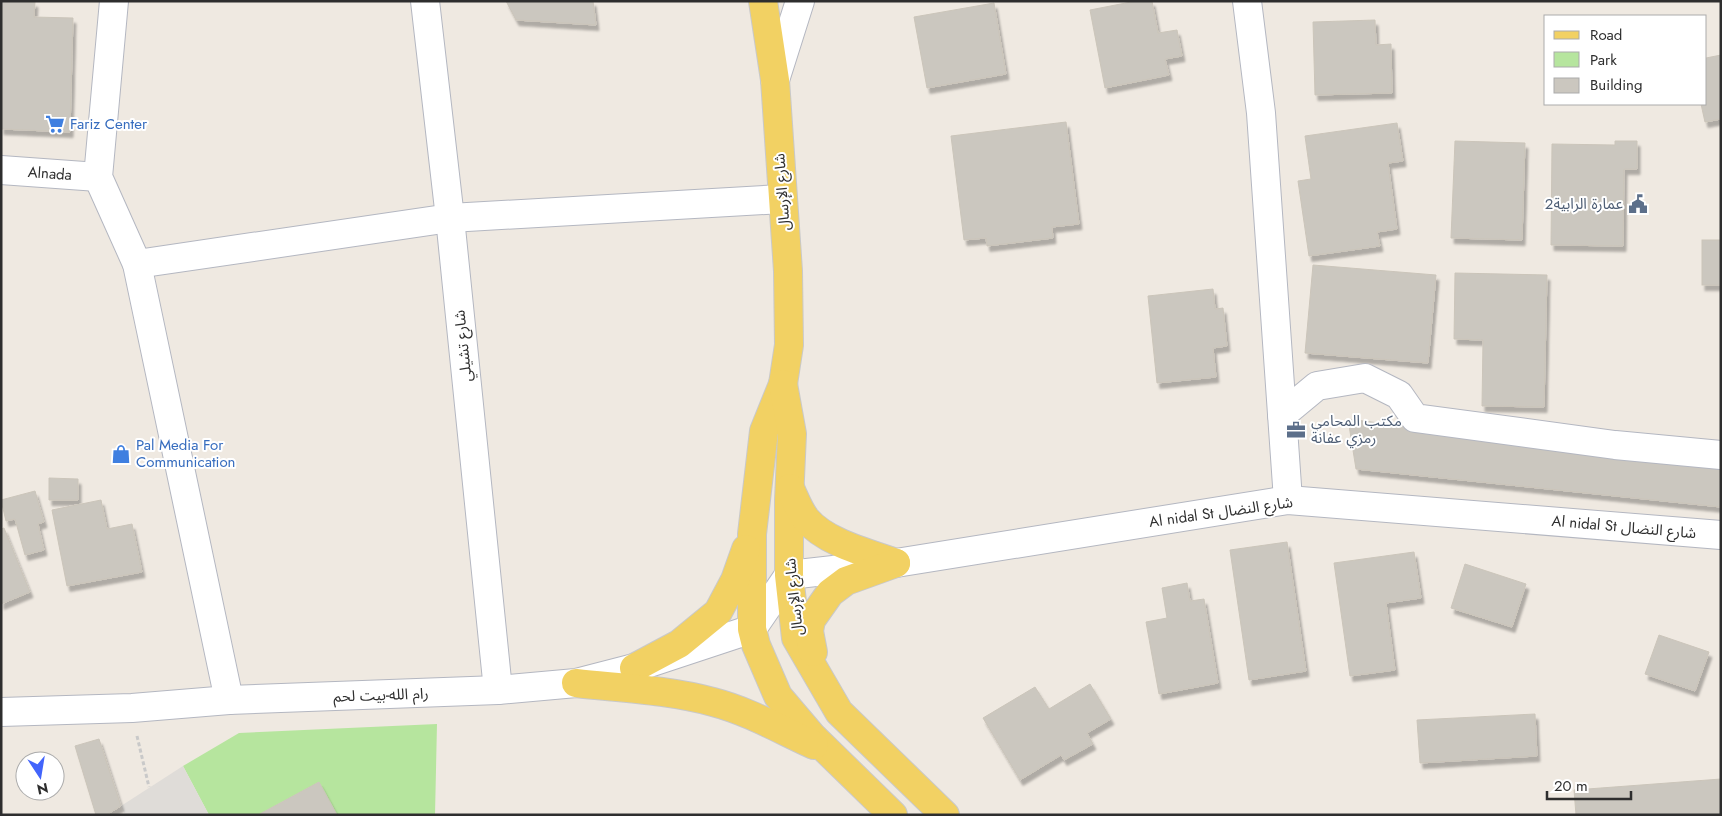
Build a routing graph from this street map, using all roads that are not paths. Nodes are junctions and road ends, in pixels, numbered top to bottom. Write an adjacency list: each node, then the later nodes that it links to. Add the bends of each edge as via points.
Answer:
1 (114, 1): 8 (street)
2 (425, 1): 10 (street, شارع تشيلي)
3 (763, 1): 6 (main road, شارع الإرسال)
4 (800, 1): 6 (street)
5 (1247, 1): 13 (street, via 1261,113)
6 (774, 80): 9 (main road, شارع الإرسال)
7 (1, 170): 8 (street, Alnada)
8 (98, 178): 11 (street)
9 (782, 198): 10 (street); 12 (main road, شارع الإرسال, via 788,271 789,345)
10 (450, 218): 11 (street); 25 (street, شارع تشيلي)
11 (138, 264): 26 (street)
12 (783, 384): 15 (main road, شارع الإرسال, via 792,434); 17 (main road, شارع الإرسال, via 764,431)
13 (1282, 415): 14 (street, via 1317,386 1365,378 1399,395 1415,418 1615,445); 16 (street)
14 (1721, 455)
15 (790, 488): 19 (main road, via 800,511 815,527 834,540); 20 (main road, شارع الإرسال)
16 (1288, 500): 18 (street, Al nidal St شارع النضال); 19 (street, Al nidal St شارع النضال)
17 (752, 534): 21 (main road, شارع الإرسال); 22 (main road, via 735,580 718,612 679,644)
18 (1721, 535)
19 (896, 562): 20 (street, Al nidal St شارع النضال); 23 (main road, via 842,584 822,603 811,620 809,632)
20 (789, 575): 21 (street); 23 (main road, شارع الإرسال, via 796,638)
21 (752, 629): 22 (street, رام الله-بيت لحم); 28 (main road, شارع الإرسال, via 778,696)
22 (634, 668): 24 (street, رام الله-بيت لحم)
23 (817, 676): 30 (main road, شارع الإرسال, via 839,712)
24 (576, 683): 25 (street, رام الله-بيت لحم); 28 (main road, via 646,690 713,702 760,718)
25 (498, 690): 26 (street, رام الله-بيت لحم)
26 (229, 700): 27 (street, رام الله-بيت لحم, via 132,708)
27 (1, 712)
28 (828, 751): 29 (main road, شارع الإرسال)
29 (892, 815)
30 (945, 815)

